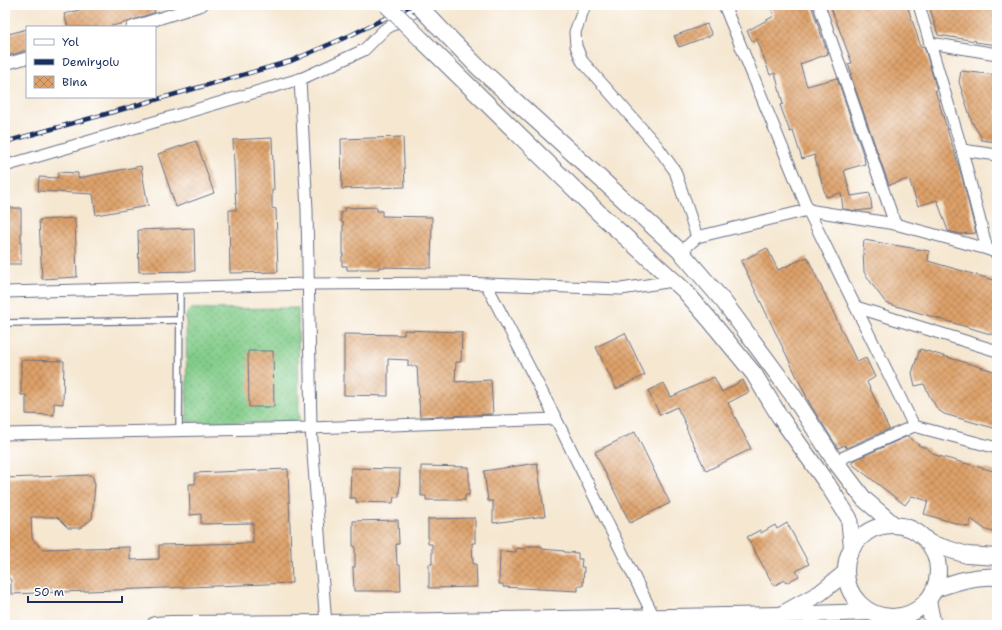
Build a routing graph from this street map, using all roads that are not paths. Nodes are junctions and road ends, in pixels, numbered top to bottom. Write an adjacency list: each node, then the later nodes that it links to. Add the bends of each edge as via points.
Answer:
1 (202, 5): 9 (street)
2 (387, 5): 23 (main road, bridge, via 601,215)
3 (418, 5): 22 (main road, bridge, via 477,66)
4 (426, 5): 14 (street, via 384,30 364,50)
5 (585, 5): 20 (street, via 575,32 576,46 582,62 657,146 675,171)
6 (724, 5): 18 (street)
7 (818, 5): 19 (street)
8 (919, 5): 10 (street)
9 (135, 26)
10 (930, 43): 11 (street); 15 (street)
11 (997, 54)
12 (26, 58): 13 (street)
13 (5, 64)
14 (300, 79): 17 (street); 24 (street)
15 (962, 150): 16 (street); 21 (street)
16 (997, 154)
17 (5, 166)
18 (808, 210): 19 (street); 20 (street); 28 (street)
19 (895, 224): 21 (street)
20 (697, 237): 22 (street)
21 (992, 251)
22 (681, 252): 38 (main road, via 724,302 792,394)
23 (673, 281): 25 (street, via 622,289); 41 (main road, via 684,290 754,374 849,518)
24 (309, 284): 25 (street); 26 (street); 34 (street)
25 (486, 284): 32 (street)
26 (180, 288): 27 (street); 29 (lane)
27 (5, 292)
28 (856, 307): 31 (street); 33 (street)
29 (180, 320): 30 (lane); 35 (lane)
30 (5, 323)
31 (997, 351)
32 (556, 419): 34 (street); 48 (street)
33 (914, 426): 37 (street); 38 (street)
34 (311, 428): 35 (street); 51 (street)
35 (179, 431): 36 (street)
36 (5, 434)
37 (997, 448)
38 (835, 461): 39 (main road, via 864,499)
39 (894, 524): 40 (main road, via 914,530); 41 (main road, via 873,528 861,536)
40 (929, 543): 42 (main road, via 967,555); 45 (main road, via 938,562 939,576)
41 (852, 547): 43 (main road)
42 (997, 557)
43 (845, 573): 46 (main road, via 852,596); 47 (main road, via 820,593)
44 (997, 577): 45 (main road, via 987,576 959,581)
45 (931, 595): 49 (main road, via 917,610); 54 (main road)
46 (870, 612): 47 (main road); 49 (main road)
47 (781, 615): 48 (main road)
48 (656, 621): 50 (main road)
49 (894, 621)
50 (503, 622): 51 (main road)
51 (326, 624): 53 (main road)
52 (155, 625): 53 (main road)
53 (171, 625)
54 (933, 625)

